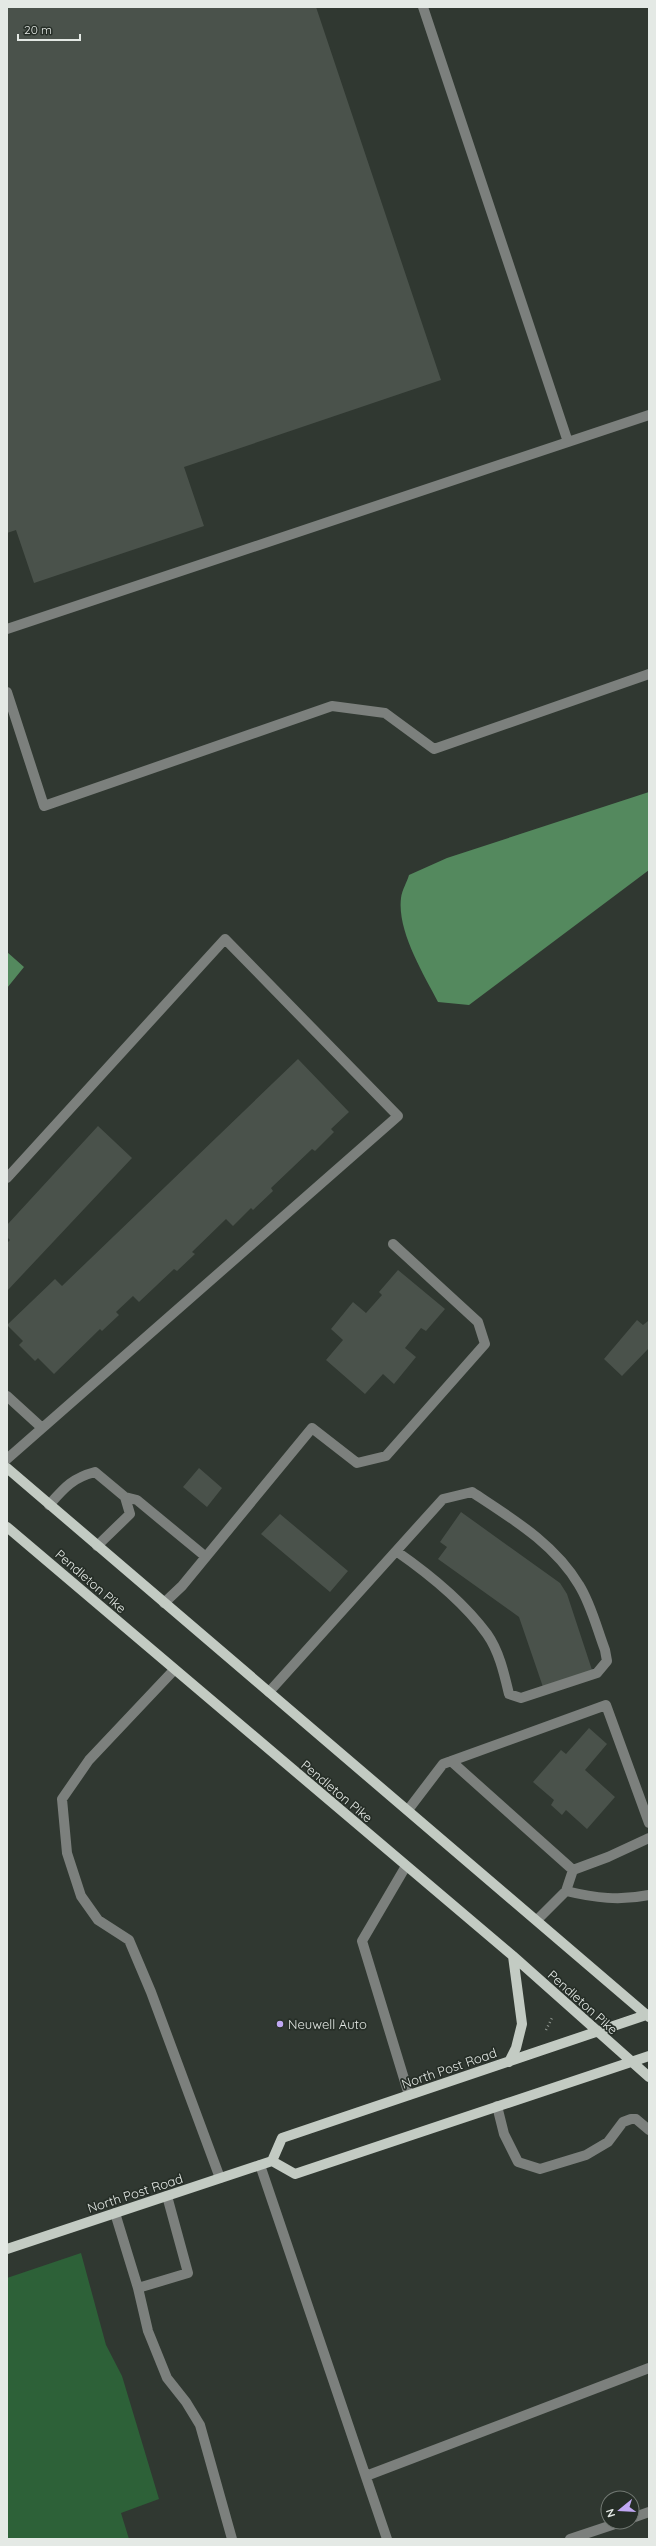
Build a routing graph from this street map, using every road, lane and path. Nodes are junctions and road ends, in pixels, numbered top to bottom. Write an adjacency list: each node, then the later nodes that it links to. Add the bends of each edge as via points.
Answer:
1 (423, 7): 3 (street)
2 (649, 415): 3 (street)
3 (568, 442): 4 (street)
4 (7, 629)
5 (649, 674): 6 (street, via 434,749 385,713 332,706 44,806)
6 (7, 692)
7 (7, 1178): 10 (street, via 225,939 398,1116)
8 (393, 1244): 18 (street, via 478,1322 485,1344 386,1456 357,1463 312,1428)
9 (7, 1396): 10 (street)
10 (41, 1428): 11 (street)
11 (7, 1459)
12 (7, 1468): 14 (main road)
13 (125, 1497): 14 (street, via 95,1472 80,1476 66,1486); 16 (street, via 130,1514); 18 (street, via 137,1500)
14 (49, 1505): 16 (main road)
15 (7, 1526): 20 (main road, Pendleton Pike)
16 (96, 1546): 19 (main road)
17 (396, 1551): 17 (street, via 443,1499 472,1492 537,1536 561,1559 580,1586 607,1661 597,1673 521,1698 509,1694 502,1665 487,1634 423,1570); 21 (street)
18 (206, 1557): 19 (street)
19 (164, 1603): 21 (main road)
20 (174, 1670): 26 (main road, Pendleton Pike); 45 (street, via 89,1760 62,1799 67,1853 81,1896 98,1920 129,1940 152,1992)
21 (269, 1692): 23 (main road)
22 (451, 1761): 23 (street, via 443,1764); 24 (street, via 606,1705); 27 (street)
23 (408, 1810): 30 (main road)
24 (649, 1823)
25 (649, 1838): 27 (street)
26 (406, 1866): 31 (main road, Pendleton Pike); 40 (street, via 362,1941)
27 (572, 1870): 28 (street)
28 (566, 1891): 29 (street, via 594,1898 627,1900); 30 (street)
29 (649, 1895)
30 (537, 1920): 32 (main road)
31 (513, 1956): 35 (main road, Pendleton Pike); 37 (main road, via 522,2024 516,2048)
32 (648, 2016): 35 (main road, North Post Road)
33 (552, 2018): 34 (path)
34 (546, 2030)
35 (597, 2032): 37 (main road, North Post Road); 38 (main road, Pendleton Pike)
36 (649, 2056): 38 (main road)
37 (509, 2062): 40 (main road, North Post Road)
38 (631, 2062): 39 (main road, Pendleton Pike); 41 (main road)
39 (649, 2077)
40 (409, 2095): 43 (main road, North Post Road, via 282,2138)
41 (497, 2106): 42 (street, via 504,2134 518,2162 540,2169 586,2155 608,2142 623,2122 631,2119 636,2119); 43 (main road, via 295,2174)
42 (649, 2130)
43 (272, 2161): 44 (main road, North Post Road)
44 (260, 2165): 45 (main road, North Post Road); 51 (street)
45 (220, 2178): 46 (main road, North Post Road)
46 (167, 2196): 47 (main road, North Post Road); 49 (street, via 188,2273)
47 (115, 2213): 48 (main road, North Post Road); 49 (street)
48 (7, 2249)
49 (138, 2288): 53 (street, via 148,2331 167,2378 200,2425)
50 (649, 2368): 51 (street)
51 (366, 2476): 54 (street)
52 (600, 2529): 55 (street)
53 (232, 2539)
54 (387, 2539)
55 (570, 2539)

